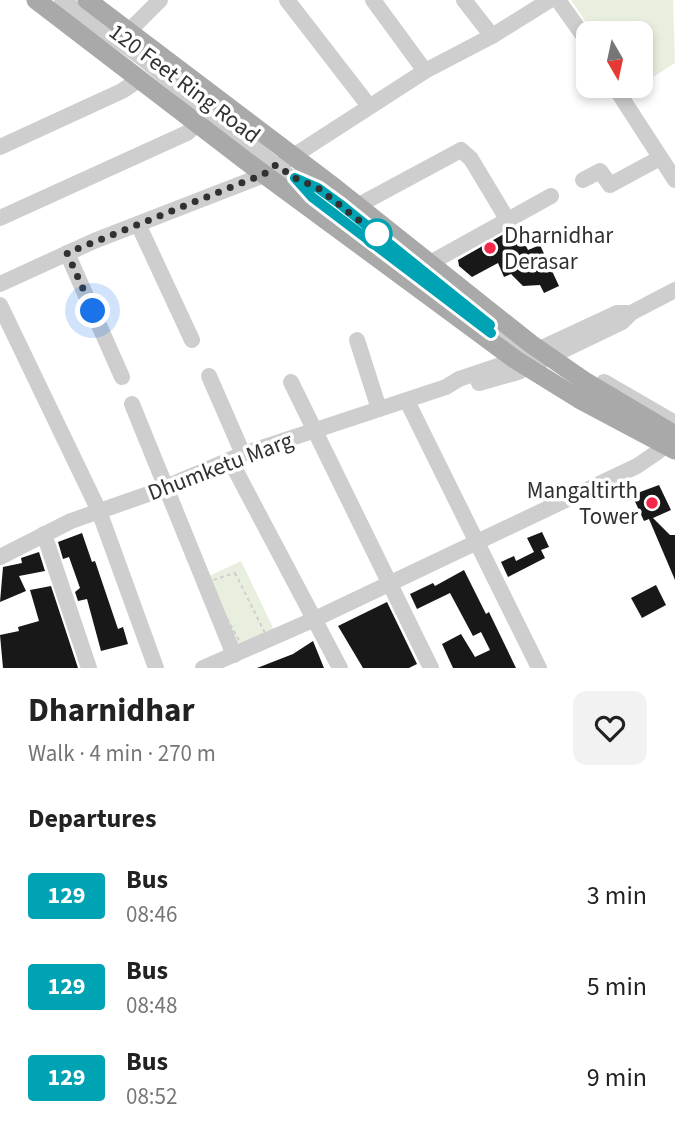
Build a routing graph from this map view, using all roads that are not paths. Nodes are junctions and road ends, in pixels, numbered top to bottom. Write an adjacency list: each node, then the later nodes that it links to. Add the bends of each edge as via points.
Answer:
1 (36, 0): 14 (main road, 120 Feet Ring Road)
2 (62, 0): 20 (street)
3 (87, 0): 11 (main road, 120 Feet Ring Road)
4 (160, 0): 11 (street)
5 (287, 0): 16 (street)
6 (373, 0): 13 (street)
7 (464, 0): 12 (street)
8 (550, 0): 12 (street)
9 (558, 0): 10 (street)
10 (576, 25)
11 (129, 31): 20 (main road, 120 Feet Ring Road)
12 (492, 36): 13 (street)
13 (425, 71): 16 (street)
14 (140, 79): 17 (main road, 120 Feet Ring Road); 18 (street)
15 (622, 98): 19 (street)
16 (369, 106): 20 (street)
17 (198, 123): 20 (main road, 120 Feet Ring Road); 25 (street, via 187,133)
18 (0, 147)
19 (660, 158): 21 (street, via 610,185 600,171); 22 (street)
20 (277, 165): 24 (main road, 120 Feet Ring Road); 27 (street); 35 (main road, 120 Feet Ring Road); 35 (street, via 340,204 490,329)
21 (583, 180)
22 (675, 180)
23 (551, 196): 26 (street)
24 (357, 206): 26 (street, via 461,150); 29 (main road, 120 Feet Ring Road)
25 (0, 218)
26 (507, 219): 29 (street)
27 (138, 224): 28 (street); 33 (street)
28 (67, 253): 30 (street); 36 (street)
29 (430, 264): 35 (main road, 120 Feet Ring Road)
30 (0, 284)
31 (675, 290): 35 (street, Dhumketu Marg, via 631,313 617,313)
32 (0, 305): 51 (street)
33 (192, 340)
34 (357, 340): 43 (street)
35 (535, 358): 39 (main road, 120 Feet Ring Road); 39 (main road, 120 Feet Ring Road); 40 (street, Dhumketu Marg, via 464,387 446,387)
36 (122, 376)
37 (209, 376): 48 (street)
38 (290, 382): 45 (street)
39 (582, 390): 41 (main road); 44 (street, via 603,382); 47 (street, via 591,415)
40 (407, 401): 43 (street, Dhumketu Marg); 53 (street)
41 (603, 402): 46 (main road); 47 (main road)
42 (132, 404): 50 (street)
43 (379, 410): 45 (street, Dhumketu Marg)
44 (675, 423)
45 (313, 431): 48 (street, Dhumketu Marg); 55 (street)
46 (675, 435)
47 (667, 451): 49 (street); 53 (street)
48 (237, 457): 50 (street, Dhumketu Marg); 56 (street)
49 (675, 461)
50 (165, 488): 51 (street, Dhumketu Marg); 57 (street)
51 (99, 511): 52 (street, Dhumketu Marg); 59 (street)
52 (44, 534): 54 (street, Dhumketu Marg); 58 (street)
53 (476, 541): 55 (street); 64 (street)
54 (0, 557)
55 (387, 583): 56 (street); 63 (street)
56 (316, 619): 57 (street); 62 (street)
57 (238, 650): 60 (street); 61 (street)
58 (89, 668)
59 (156, 668)
60 (203, 668)
61 (247, 668)
62 (340, 668)
63 (431, 668)
64 (539, 668)

